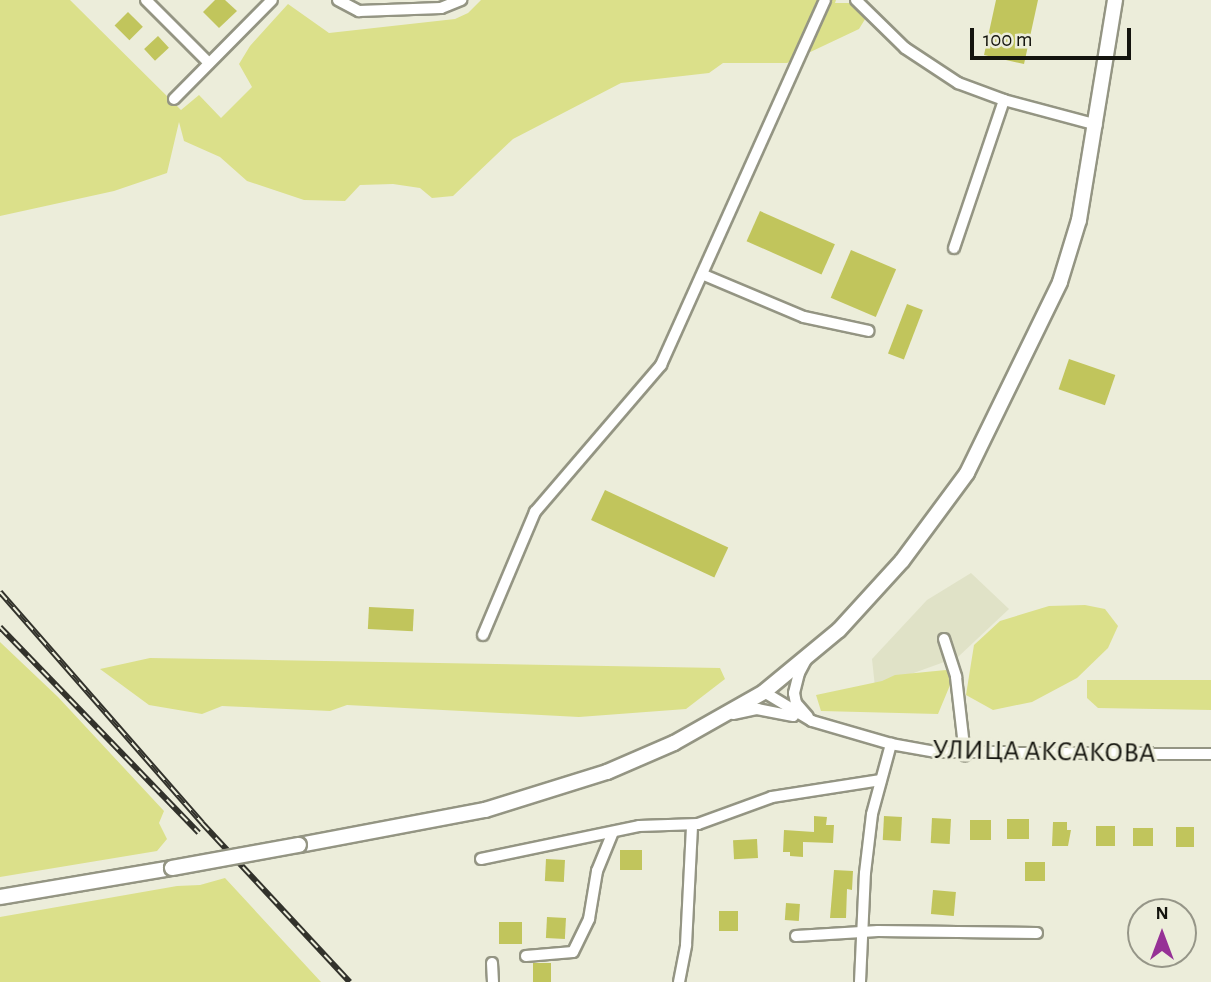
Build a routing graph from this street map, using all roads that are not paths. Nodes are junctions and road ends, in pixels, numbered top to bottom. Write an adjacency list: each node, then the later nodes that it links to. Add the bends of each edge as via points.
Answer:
1 (146, 0): 8 (street)
2 (272, 0): 8 (street)
3 (338, 0): 4 (street, via 359,11 441,8)
4 (461, 0)
5 (825, 0): 13 (street)
6 (856, 0): 10 (street, via 929,66 958,83)
7 (1115, 0): 11 (main road)
8 (209, 64): 9 (street)
9 (174, 99)
10 (1004, 100): 11 (street); 12 (street)
11 (1097, 125): 17 (main road, via 1079,220 1060,282 967,473 902,561)
12 (954, 248)
13 (704, 275): 14 (street, via 804,317); 15 (street, via 661,365 535,512)
14 (869, 331)
15 (483, 635)
16 (944, 639): 23 (street, via 956,677)
17 (806, 660): 18 (main road); 20 (street, via 794,693 796,703)
18 (764, 692): 19 (main road); 20 (street, УЛИЦА АКСАКОВА)
19 (719, 719): 20 (street, via 757,709); 28 (main road, bridge, via 652,753 550,792 423,823)
20 (812, 721): 21 (street, УЛИЦА АКСАКОВА)
21 (891, 744): 23 (street, УЛИЦА АКСАКОВА); 24 (street)
22 (1211, 754): 23 (street, УЛИЦА АКСАКОВА)
23 (965, 755)
24 (881, 780): 25 (street, via 772,797); 29 (street, via 872,814)
25 (692, 825): 26 (street, via 639,826); 35 (street, via 686,946)
26 (613, 832): 27 (street); 32 (street, via 597,871 589,919 573,951)
27 (481, 859)
28 (0, 897)
29 (863, 932): 30 (street); 31 (street); 36 (street)
30 (1037, 933)
31 (796, 936)
32 (526, 956)
33 (492, 963): 34 (street)
34 (493, 982)
35 (679, 982)
36 (860, 982)

